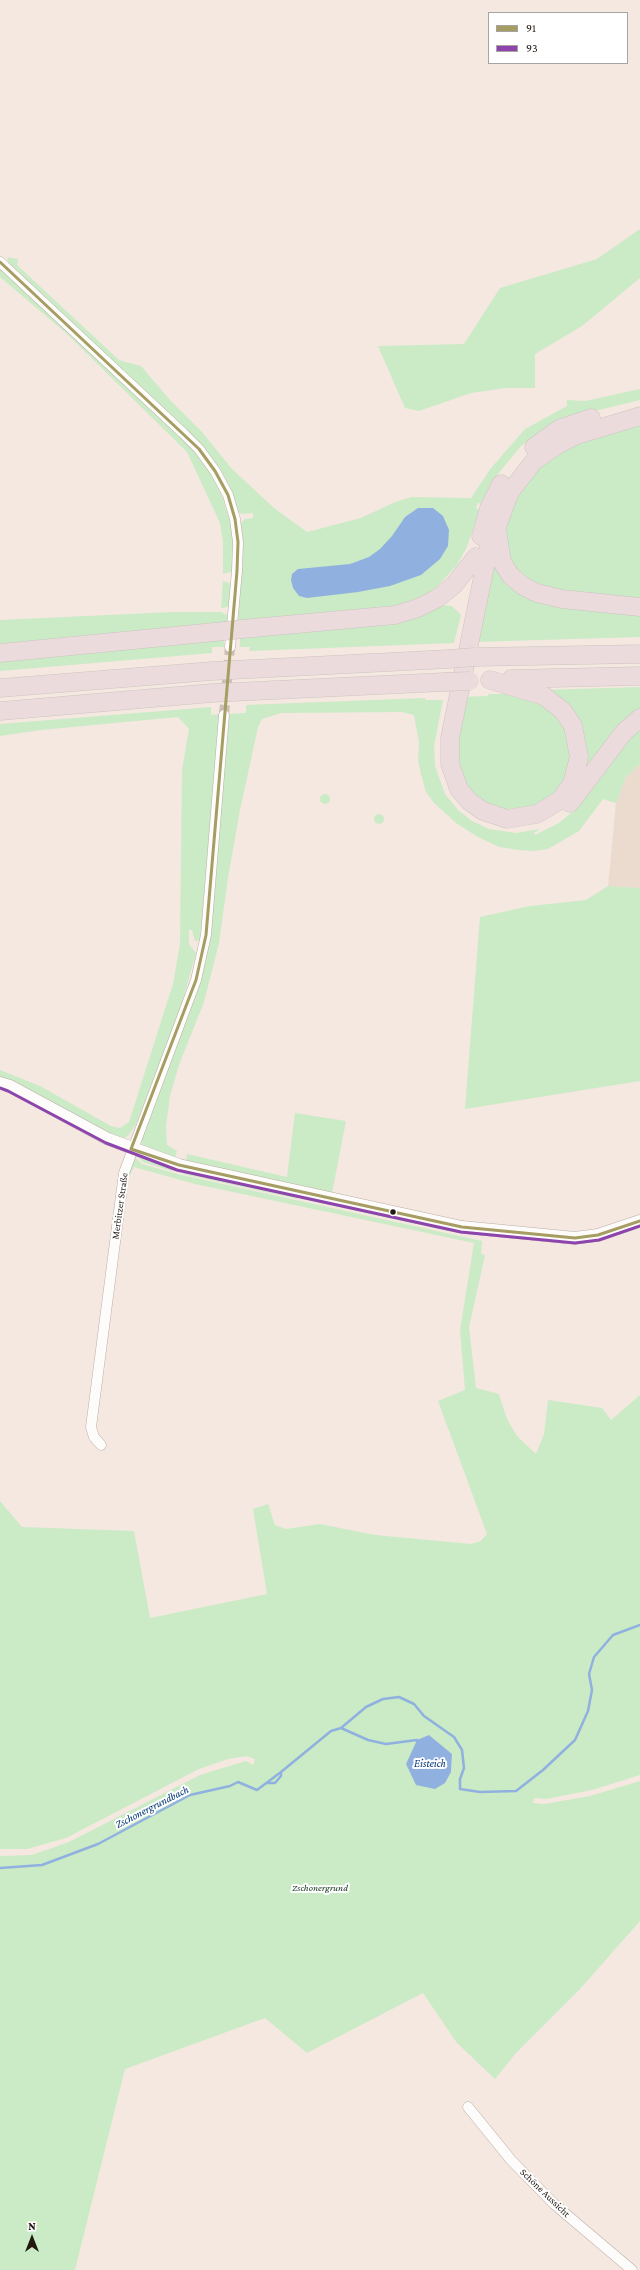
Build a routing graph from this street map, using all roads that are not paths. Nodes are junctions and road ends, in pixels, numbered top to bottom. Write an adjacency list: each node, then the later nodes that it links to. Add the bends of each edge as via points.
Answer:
1 (0, 262): 7 (street, via 183,433 215,471 228,495 238,542)
2 (640, 406): 5 (highway, via 593,417 559,429 537,443 517,462 503,481 489,508)
3 (640, 416): 4 (highway, via 590,430 546,452 534,461 510,492)
4 (497, 525): 6 (highway, via 502,562 511,576 523,586 537,593 562,599); 11 (highway, via 489,547 450,738 450,764 459,790 483,811 507,818 537,814 560,800 572,784 579,756 573,726 563,711 544,696)
5 (476, 557): 7 (highway, via 454,585 438,598 418,608 395,615); 15 (highway, via 439,747 440,766 450,793 462,808 476,819 499,827 524,828 547,821 562,811 624,732)
6 (640, 607)
7 (232, 636): 8 (highway)
8 (0, 653)
9 (640, 654): 12 (highway, bridge, via 475,657 212,671)
10 (640, 676): 11 (highway)
11 (490, 680): 13 (highway, bridge, via 204,694)
12 (0, 688)
13 (0, 711)
14 (224, 715): 17 (street, Merbitzer Straße, via 204,942 196,980)
15 (640, 718)
16 (0, 1083): 17 (street)
17 (132, 1149): 18 (street, via 179,1165 462,1227 575,1238 598,1235); 19 (street, Merbitzer Straße, via 124,1173 91,1427)
18 (640, 1221)
19 (101, 1445)
20 (468, 2107): 21 (street, Schöne Aussicht, via 511,2160 554,2204)
21 (632, 2270)

